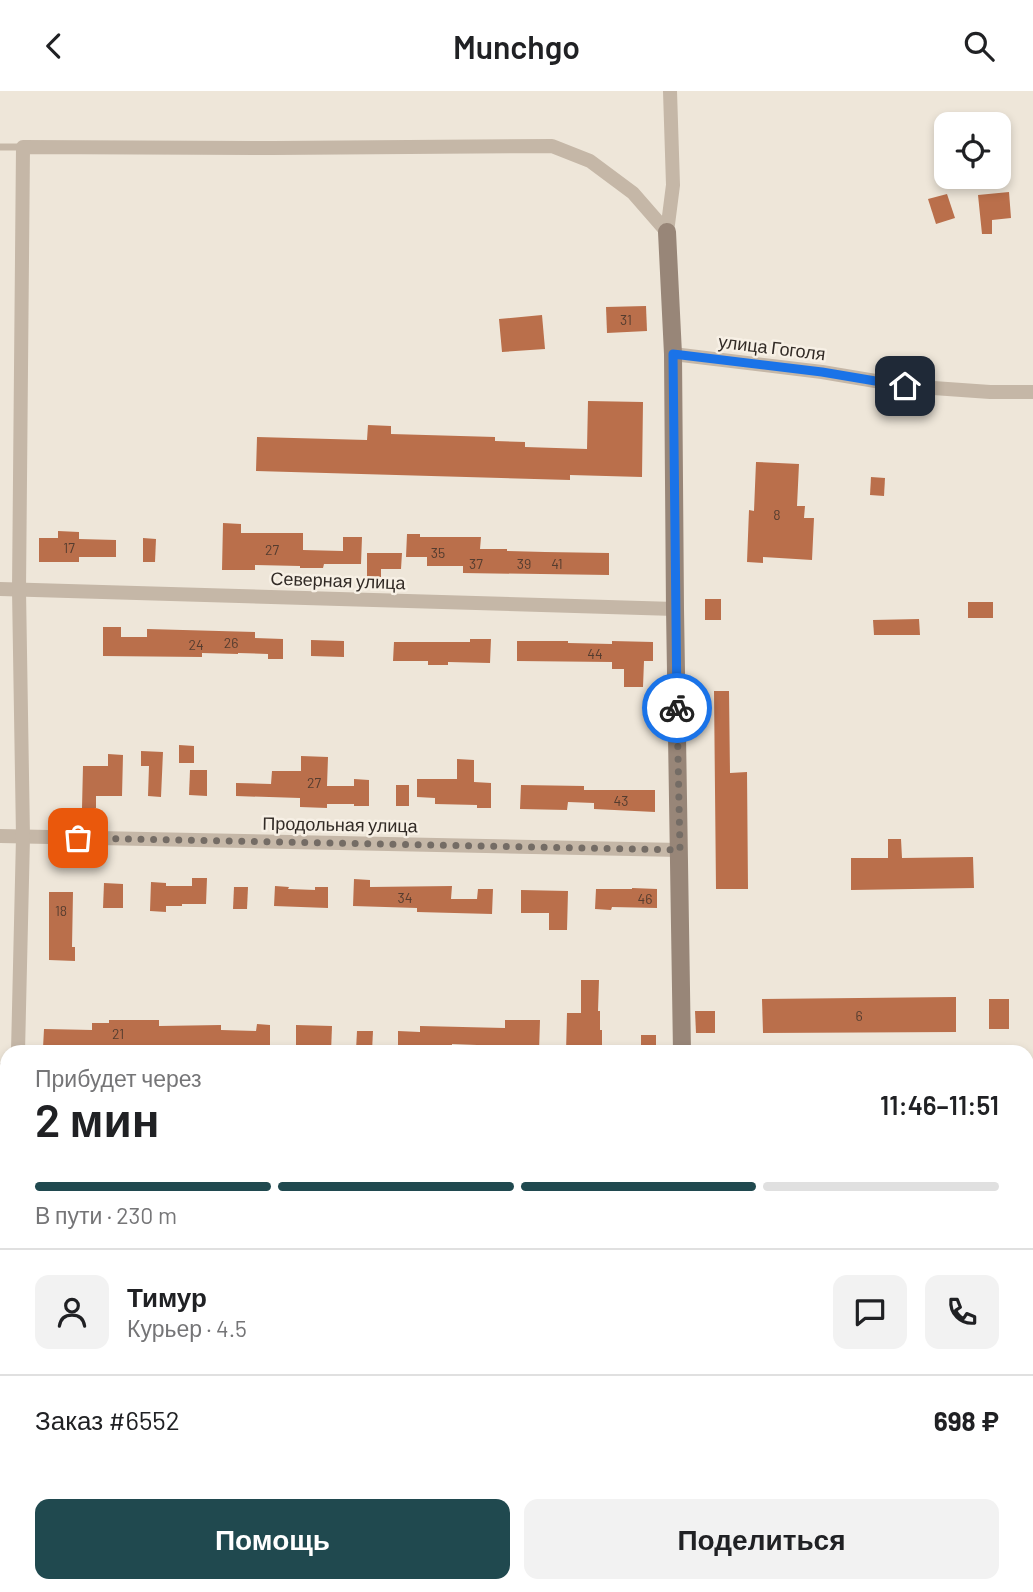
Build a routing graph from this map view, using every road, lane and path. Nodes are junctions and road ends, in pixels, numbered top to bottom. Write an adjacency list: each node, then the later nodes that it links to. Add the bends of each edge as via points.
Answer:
1 (670, 91): 4 (street, via 673,185)
2 (0, 147): 3 (lane)
3 (23, 147): 4 (street, via 552,146 590,161 612,177 633,193); 8 (street)
4 (667, 232): 5 (street)
5 (673, 354): 6 (street, улица Гоголя, via 905,386); 9 (street)
6 (1033, 392)
7 (0, 589): 8 (street, Северная улица)
8 (19, 590): 9 (street, Северная улица); 11 (street)
9 (675, 609): 12 (street)
10 (0, 837): 11 (street, Продольная улица)
11 (23, 837): 12 (street, Продольная улица); 13 (street)
12 (680, 850): 14 (street)
13 (18, 1045)
14 (682, 1045)

